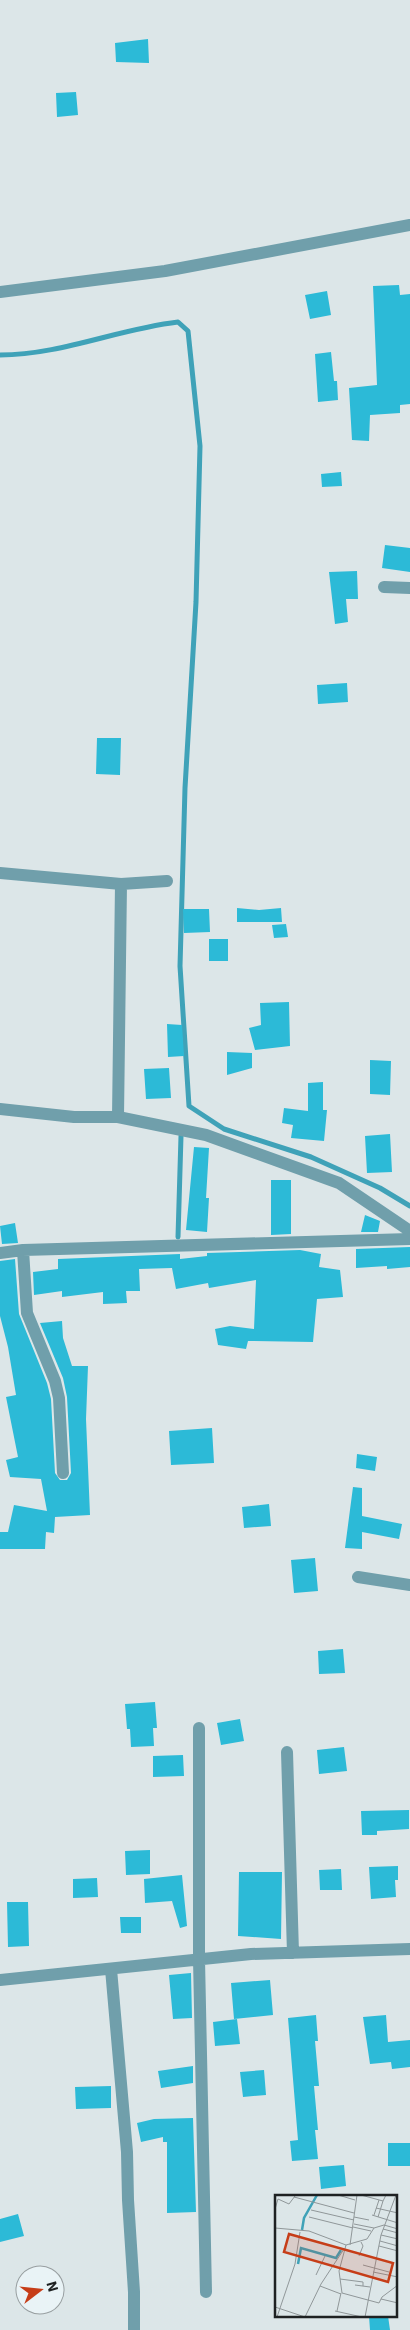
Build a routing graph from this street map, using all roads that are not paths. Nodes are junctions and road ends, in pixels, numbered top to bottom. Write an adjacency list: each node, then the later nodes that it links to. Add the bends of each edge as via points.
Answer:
1 (410, 226): 2 (street, via 165,271)
2 (0, 292)
3 (384, 587): 4 (street)
4 (410, 588)
5 (0, 874): 7 (street)
6 (167, 881): 7 (street)
7 (121, 884): 9 (street)
8 (0, 1109): 9 (street, via 74,1117)
9 (118, 1117): 10 (street, via 206,1135 339,1183)
10 (410, 1231)
11 (410, 1238): 12 (street)
12 (23, 1250): 13 (street); 14 (street, via 27,1313 59,1398)
13 (0, 1253)
14 (64, 1474)
15 (358, 1578): 16 (street)
16 (410, 1585)
17 (199, 1728): 21 (street)
18 (288, 1752): 20 (street)
19 (410, 1949): 20 (street)
20 (293, 1953): 21 (street)
21 (200, 1960): 22 (street); 24 (street)
22 (111, 1969): 23 (street); 25 (street, via 127,2152)
23 (0, 1980)
24 (206, 2292)
25 (134, 2330)

